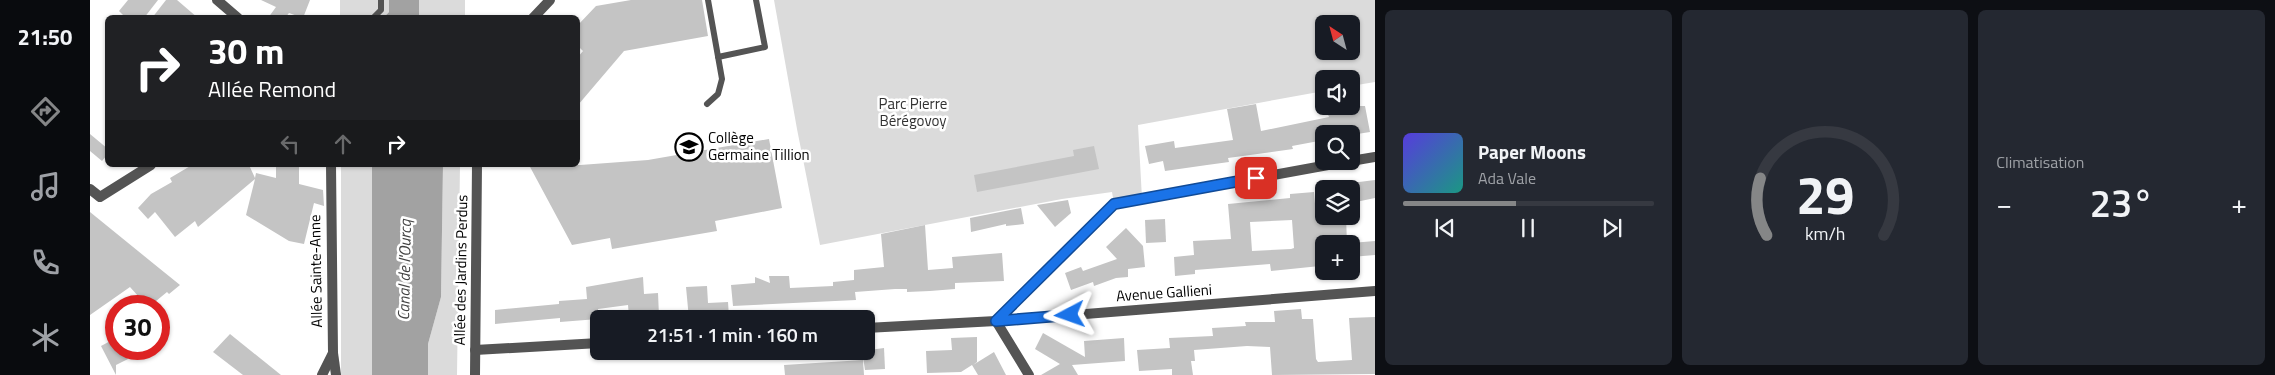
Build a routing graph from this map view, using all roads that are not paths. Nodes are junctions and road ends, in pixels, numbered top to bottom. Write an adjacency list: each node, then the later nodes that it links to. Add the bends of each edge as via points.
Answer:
1 (217, 0): 6 (street)
2 (381, 0): 7 (lane, via 381,10)
3 (550, 0): 8 (street)
4 (708, 0): 9 (lane)
5 (756, 0): 9 (lane, via 765,47)
6 (234, 15)
7 (376, 15)
8 (536, 15)
9 (718, 57): 10 (lane, via 722,79 718,94)
10 (707, 104)
11 (1375, 157): 12 (street)
12 (1360, 160)
13 (148, 167): 18 (street)
14 (331, 167): 25 (street, Allée Sainte-Anne)
15 (477, 167): 24 (street, Allée des Jardins Perdus)
16 (1315, 168): 21 (street, via 1114,204)
17 (90, 189): 18 (street)
18 (100, 197): 19 (street)
19 (90, 203)
20 (1375, 291): 21 (street, Avenue Gallieni)
21 (996, 321): 22 (street, Avenue Gallieni); 29 (street)
22 (875, 328)
23 (590, 344): 24 (street)
24 (475, 350): 28 (street, Allée des Jardins Perdus)
25 (332, 354): 26 (street, Allée Sainte-Anne); 27 (street)
26 (322, 375)
27 (336, 375)
28 (474, 375)
29 (1029, 375)

